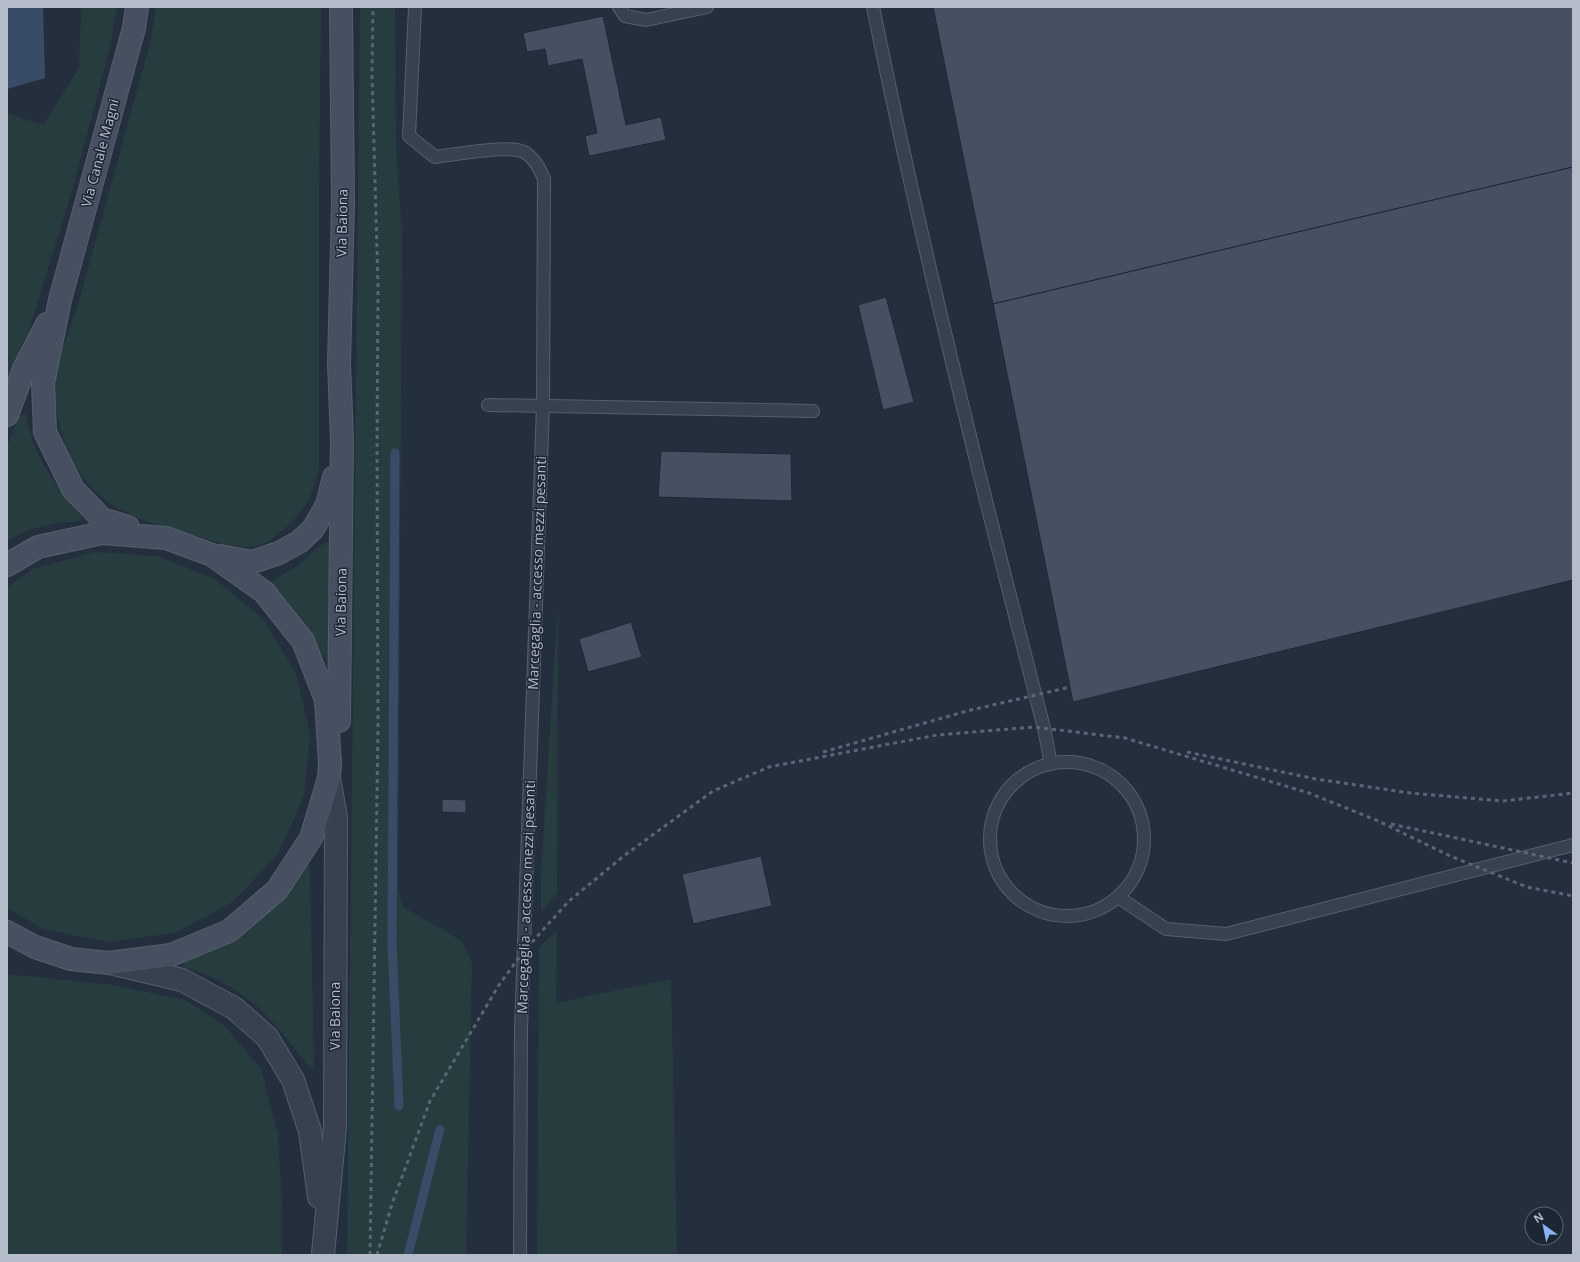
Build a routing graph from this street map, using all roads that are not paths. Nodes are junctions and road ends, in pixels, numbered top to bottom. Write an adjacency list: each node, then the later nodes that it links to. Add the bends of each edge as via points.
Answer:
1 (138, 7): 7 (main road, Via Canale Magni)
2 (341, 7): 12 (main road, Via Baiona, via 343,203 339,364)
3 (415, 7): 8 (lane, Marcegaglia - accesso mezzi pesanti, via 409,136 435,157 493,149 524,151 537,164 544,179)
4 (619, 7): 5 (lane, via 626,16 646,20)
5 (708, 7)
6 (873, 7): 16 (lane, via 900,141)
7 (60, 300): 11 (main road, Via Canale Magni, via 24,369); 13 (main road, Via Canale Magni, via 43,383 46,432 73,489 102,519)
8 (543, 404): 9 (lane); 10 (lane); 25 (lane, Marcegaglia - accesso mezzi pesanti, via 521,1029)
9 (488, 405)
10 (813, 411)
11 (7, 415)
12 (342, 439): 14 (main road, Via Baiona, via 327,505 313,528 299,542 252,562); 17 (main road, Via Baiona, via 339,718)
13 (166, 538): 14 (main road); 15 (main road, via 102,533 38,547)
14 (212, 555): 17 (main road, via 264,592 303,641 326,700)
15 (7, 565)
16 (1051, 764): 19 (lane, via 1073,762 1095,768 1115,778 1130,794 1140,815 1144,837 1142,859 1133,880); 19 (lane, via 1029,773 1010,788 998,807 991,829 991,852 998,874 1012,894 1031,908 1053,915 1076,916 1098,910)
17 (330, 771): 23 (main road, via 311,838 271,896 229,931 171,955); 24 (street, Via Baiona, via 336,817 335,1128)
18 (1573, 845): 19 (lane, via 1226,934 1166,929)
19 (1118, 897)
20 (7, 932): 21 (main road)
21 (35, 948): 22 (main road); 23 (main road, via 71,959)
22 (7, 949)
23 (109, 963): 24 (street, Via Baiona, via 182,980 234,1008 267,1037 293,1080 310,1130 317,1175)
24 (323, 1254)
25 (520, 1255)

